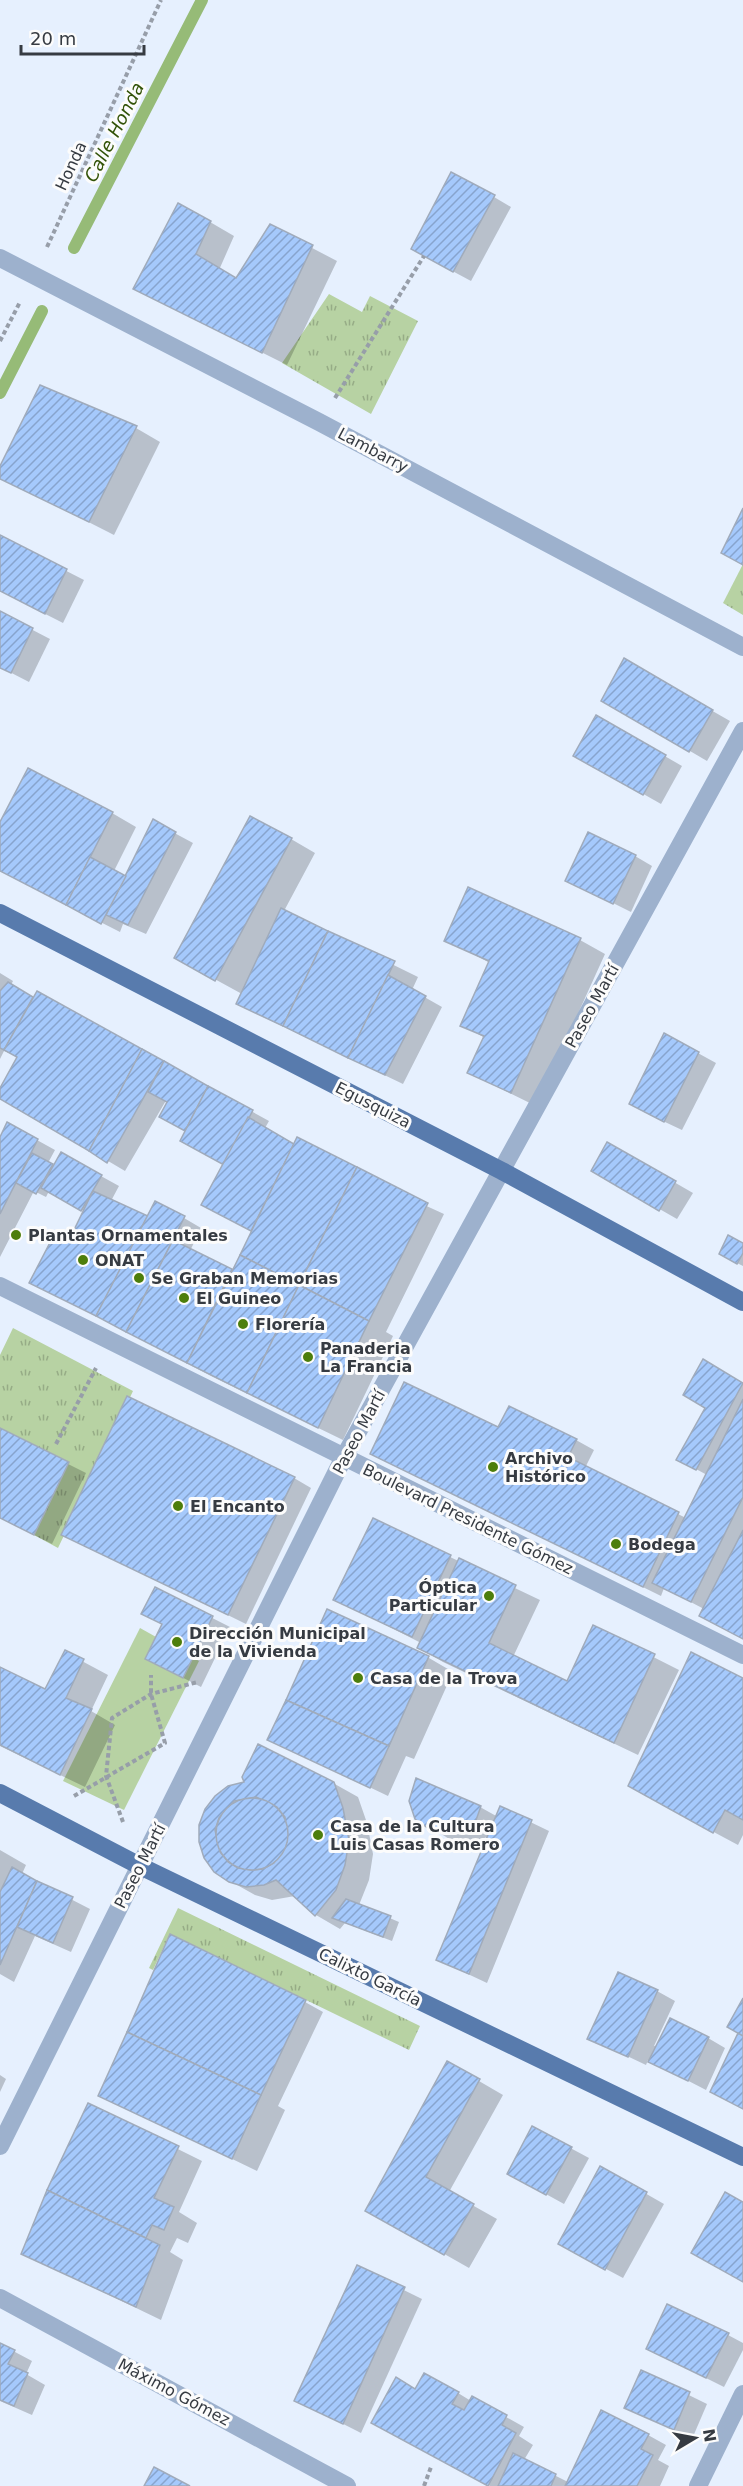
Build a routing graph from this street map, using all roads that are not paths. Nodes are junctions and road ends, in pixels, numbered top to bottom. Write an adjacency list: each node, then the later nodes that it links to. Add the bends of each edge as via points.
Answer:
1 (0, 258): 2 (street, Lambarry, via 320,422)
2 (743, 647)
3 (743, 731): 5 (street, Paseo Martí)
4 (0, 913): 5 (main road, Egusquiza)
5 (502, 1171): 7 (main road, Egusquiza); 8 (street, Paseo Martí)
6 (0, 1286): 8 (street, Boulevard Presidente Gómez)
7 (743, 1302)
8 (344, 1457): 9 (street, Boulevard Presidente Gómez); 11 (street, Paseo Martí)
9 (743, 1655)
10 (0, 1793): 11 (main road, Calixto García)
11 (140, 1866): 12 (street, Paseo Martí); 13 (main road, Calixto García)
12 (0, 2146)
13 (743, 2157)
14 (0, 2298): 16 (street, Máximo Gómez)
15 (743, 2394): 17 (street)
16 (347, 2486)
17 (698, 2486)

